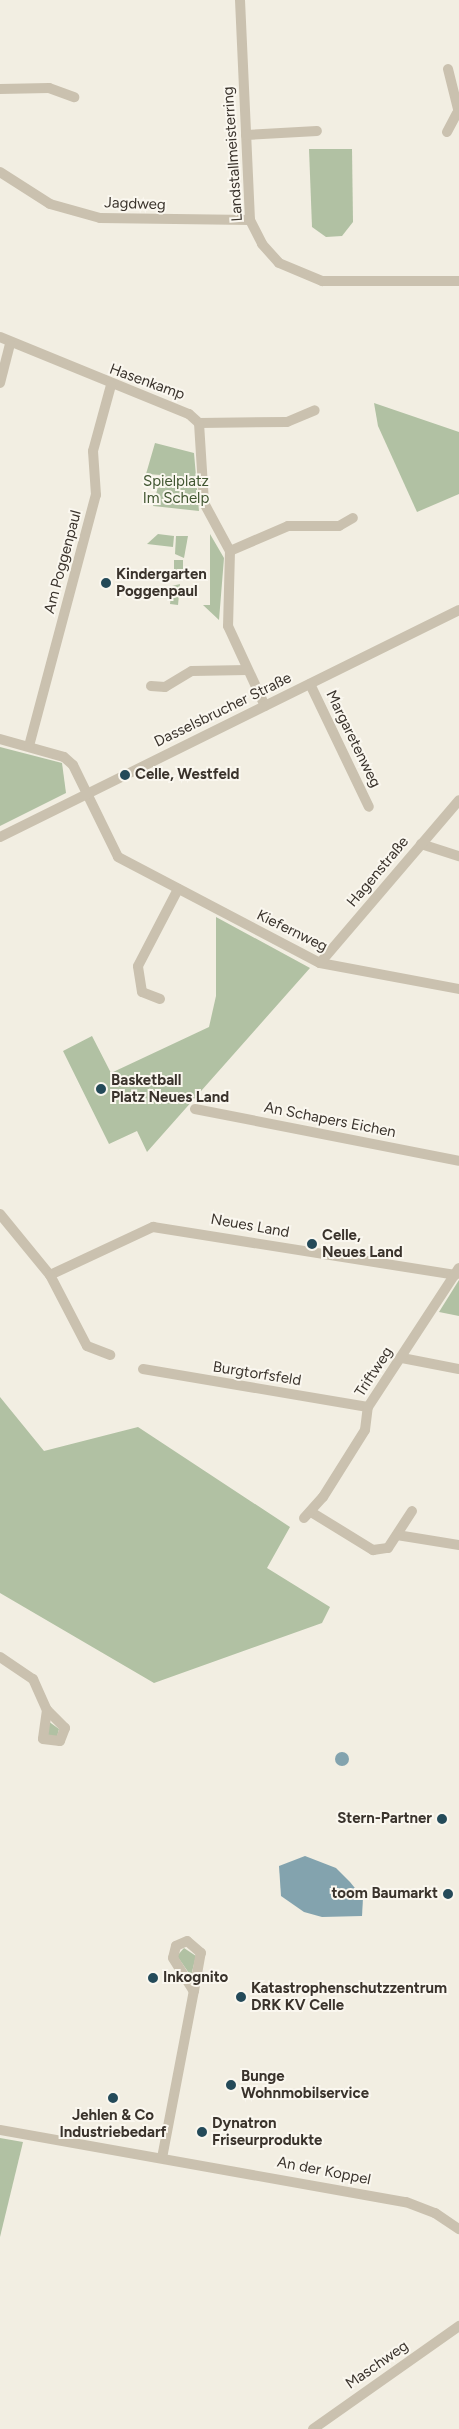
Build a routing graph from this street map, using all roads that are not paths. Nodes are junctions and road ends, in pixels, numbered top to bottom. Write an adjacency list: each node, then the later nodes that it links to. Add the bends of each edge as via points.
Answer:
1 (240, 0): 8 (street, Landstallmeisterring)
2 (448, 69): 5 (street)
3 (0, 89): 4 (street, via 49,88)
4 (74, 98)
5 (458, 113): 7 (street)
6 (317, 131): 8 (street)
7 (447, 132)
8 (246, 135): 10 (street, Landstallmeisterring)
9 (0, 172): 10 (street, Jagdweg, via 50,204 100,218)
10 (250, 220): 11 (street, Landstallmeisterring, via 279,263 298,274 322,281)
11 (459, 281)
12 (0, 338): 13 (street, Hasenkamp)
13 (10, 344): 14 (street); 15 (street, Hasenkamp)
14 (0, 383)
15 (110, 385): 17 (street, Hasenkamp, via 189,414); 26 (street, Am Poggenpaul, via 93,451 96,495)
16 (315, 410): 17 (street, via 287,422)
17 (199, 424): 19 (street, via 204,502)
18 (353, 518): 19 (street, via 339,526 288,526)
19 (230, 551): 21 (street, via 228,626)
20 (459, 610): 22 (street, Dasselsbrucher Straße)
21 (247, 670): 23 (street, via 192,672 165,687); 24 (street)
22 (310, 684): 24 (street, Dasselsbrucher Straße); 29 (street, Margaretenweg)
23 (151, 686)
24 (265, 706): 27 (street, Dasselsbrucher Straße)
25 (0, 739): 26 (street, Kiefernweg)
26 (29, 746): 27 (street, Kiefernweg, via 64,757)
27 (88, 793): 30 (street, Dasselsbrucher Straße); 33 (street, Kiefernweg, via 118,857)
28 (459, 800): 31 (street, Hagenstraße)
29 (369, 807)
30 (0, 836)
31 (421, 844): 32 (street); 34 (street, Hagenstraße)
32 (459, 856)
33 (178, 889): 34 (street, Kiefernweg); 36 (street, via 138,966 142,992)
34 (320, 963): 35 (street, Kiefernweg)
35 (459, 989)
36 (160, 999)
37 (194, 1109): 38 (street, An Schapers Eichen)
38 (459, 1160)
39 (0, 1214): 41 (street)
40 (457, 1272): 41 (street, Neues Land, via 153,1227); 43 (street, Triftweg)
41 (50, 1275): 42 (street, via 87,1346)
42 (110, 1355)
43 (402, 1358): 45 (street); 46 (street, Triftweg)
44 (143, 1369): 46 (street, Burgtorfsfeld)
45 (459, 1369)
46 (368, 1407): 48 (street, Triftweg, via 366,1430 308,1515 373,1550 388,1548)
47 (412, 1511): 48 (street)
48 (397, 1535): 49 (street)
49 (459, 1545)
50 (0, 1657): 51 (street, via 33,1679)
51 (46, 1710)
52 (194, 1991): 54 (street)
53 (0, 2130): 54 (street, An der Koppel)
54 (162, 2158): 55 (street, An der Koppel, via 406,2202 435,2213)
55 (459, 2230)
56 (459, 2326): 57 (street, Maschweg)
57 (313, 2429)

